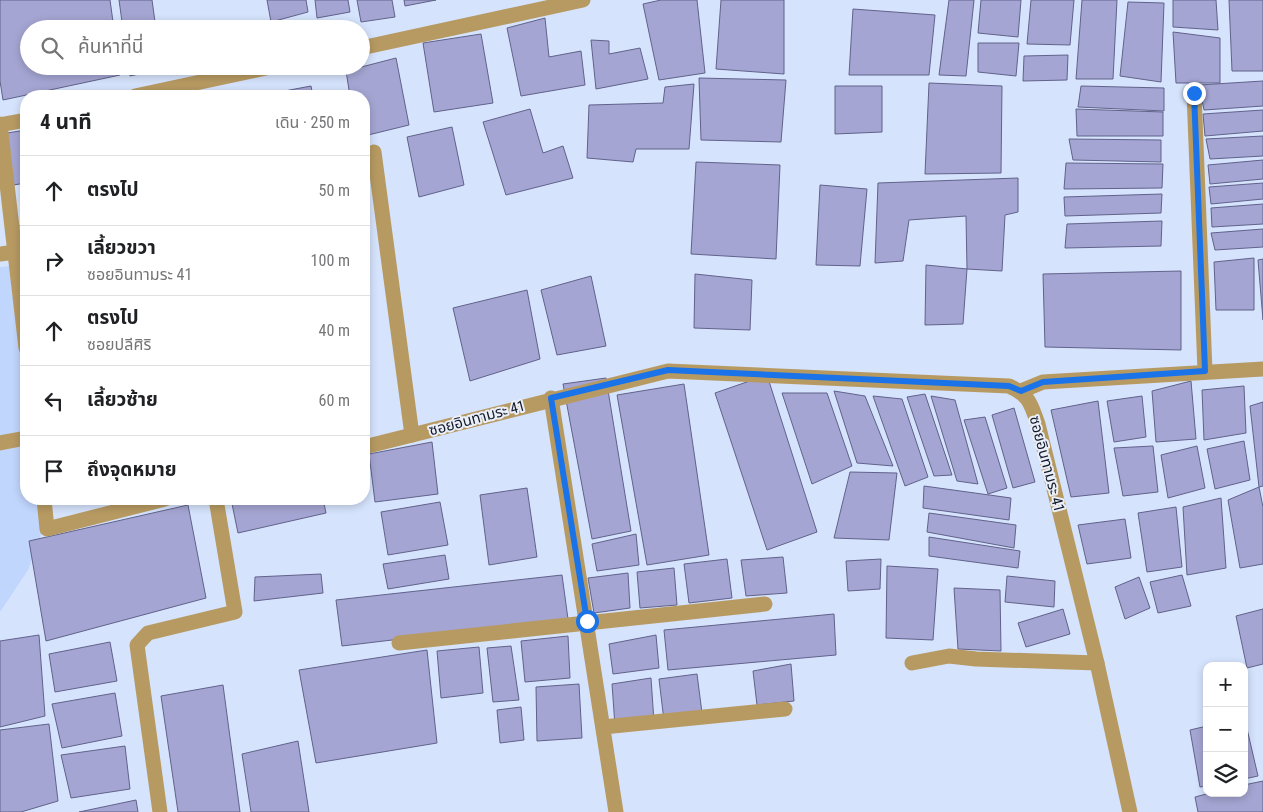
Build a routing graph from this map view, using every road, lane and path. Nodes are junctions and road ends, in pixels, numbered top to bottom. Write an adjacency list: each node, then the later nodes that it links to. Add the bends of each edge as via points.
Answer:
1 (583, 0): 2 (street)
2 (370, 46)
3 (233, 75): 4 (street)
4 (163, 90)
5 (1194, 93): 12 (street)
6 (20, 121): 7 (street)
7 (0, 124): 9 (street)
8 (374, 152): 15 (street)
9 (8, 253): 10 (street)
10 (20, 316)
11 (1263, 369): 12 (street)
12 (1205, 371): 13 (street, via 1043,382)
13 (1021, 391): 14 (street, ซอยอินทามระ 41, via 1009,386 668,370); 26 (street, ซอยอินทามระ 41, via 1029,400 1038,424)
14 (551, 398): 15 (street, ซอยอินทามระ 41); 23 (street)
15 (412, 435): 18 (street, ซอยอินทามระ 41)
16 (20, 439): 17 (street)
17 (0, 443)
18 (370, 446)
19 (45, 505): 20 (street, via 47,529)
20 (141, 505)
21 (217, 505): 29 (street, via 233,614 148,633 137,645)
22 (765, 604): 23 (street)
23 (587, 621): 24 (street); 28 (street)
24 (400, 643)
25 (912, 663): 26 (street, via 949,656)
26 (1098, 664): 31 (street, ซอยอินทามระ 41)
27 (785, 709): 28 (street)
28 (603, 727): 30 (street)
29 (160, 812)
30 (616, 812)
31 (1130, 812)

